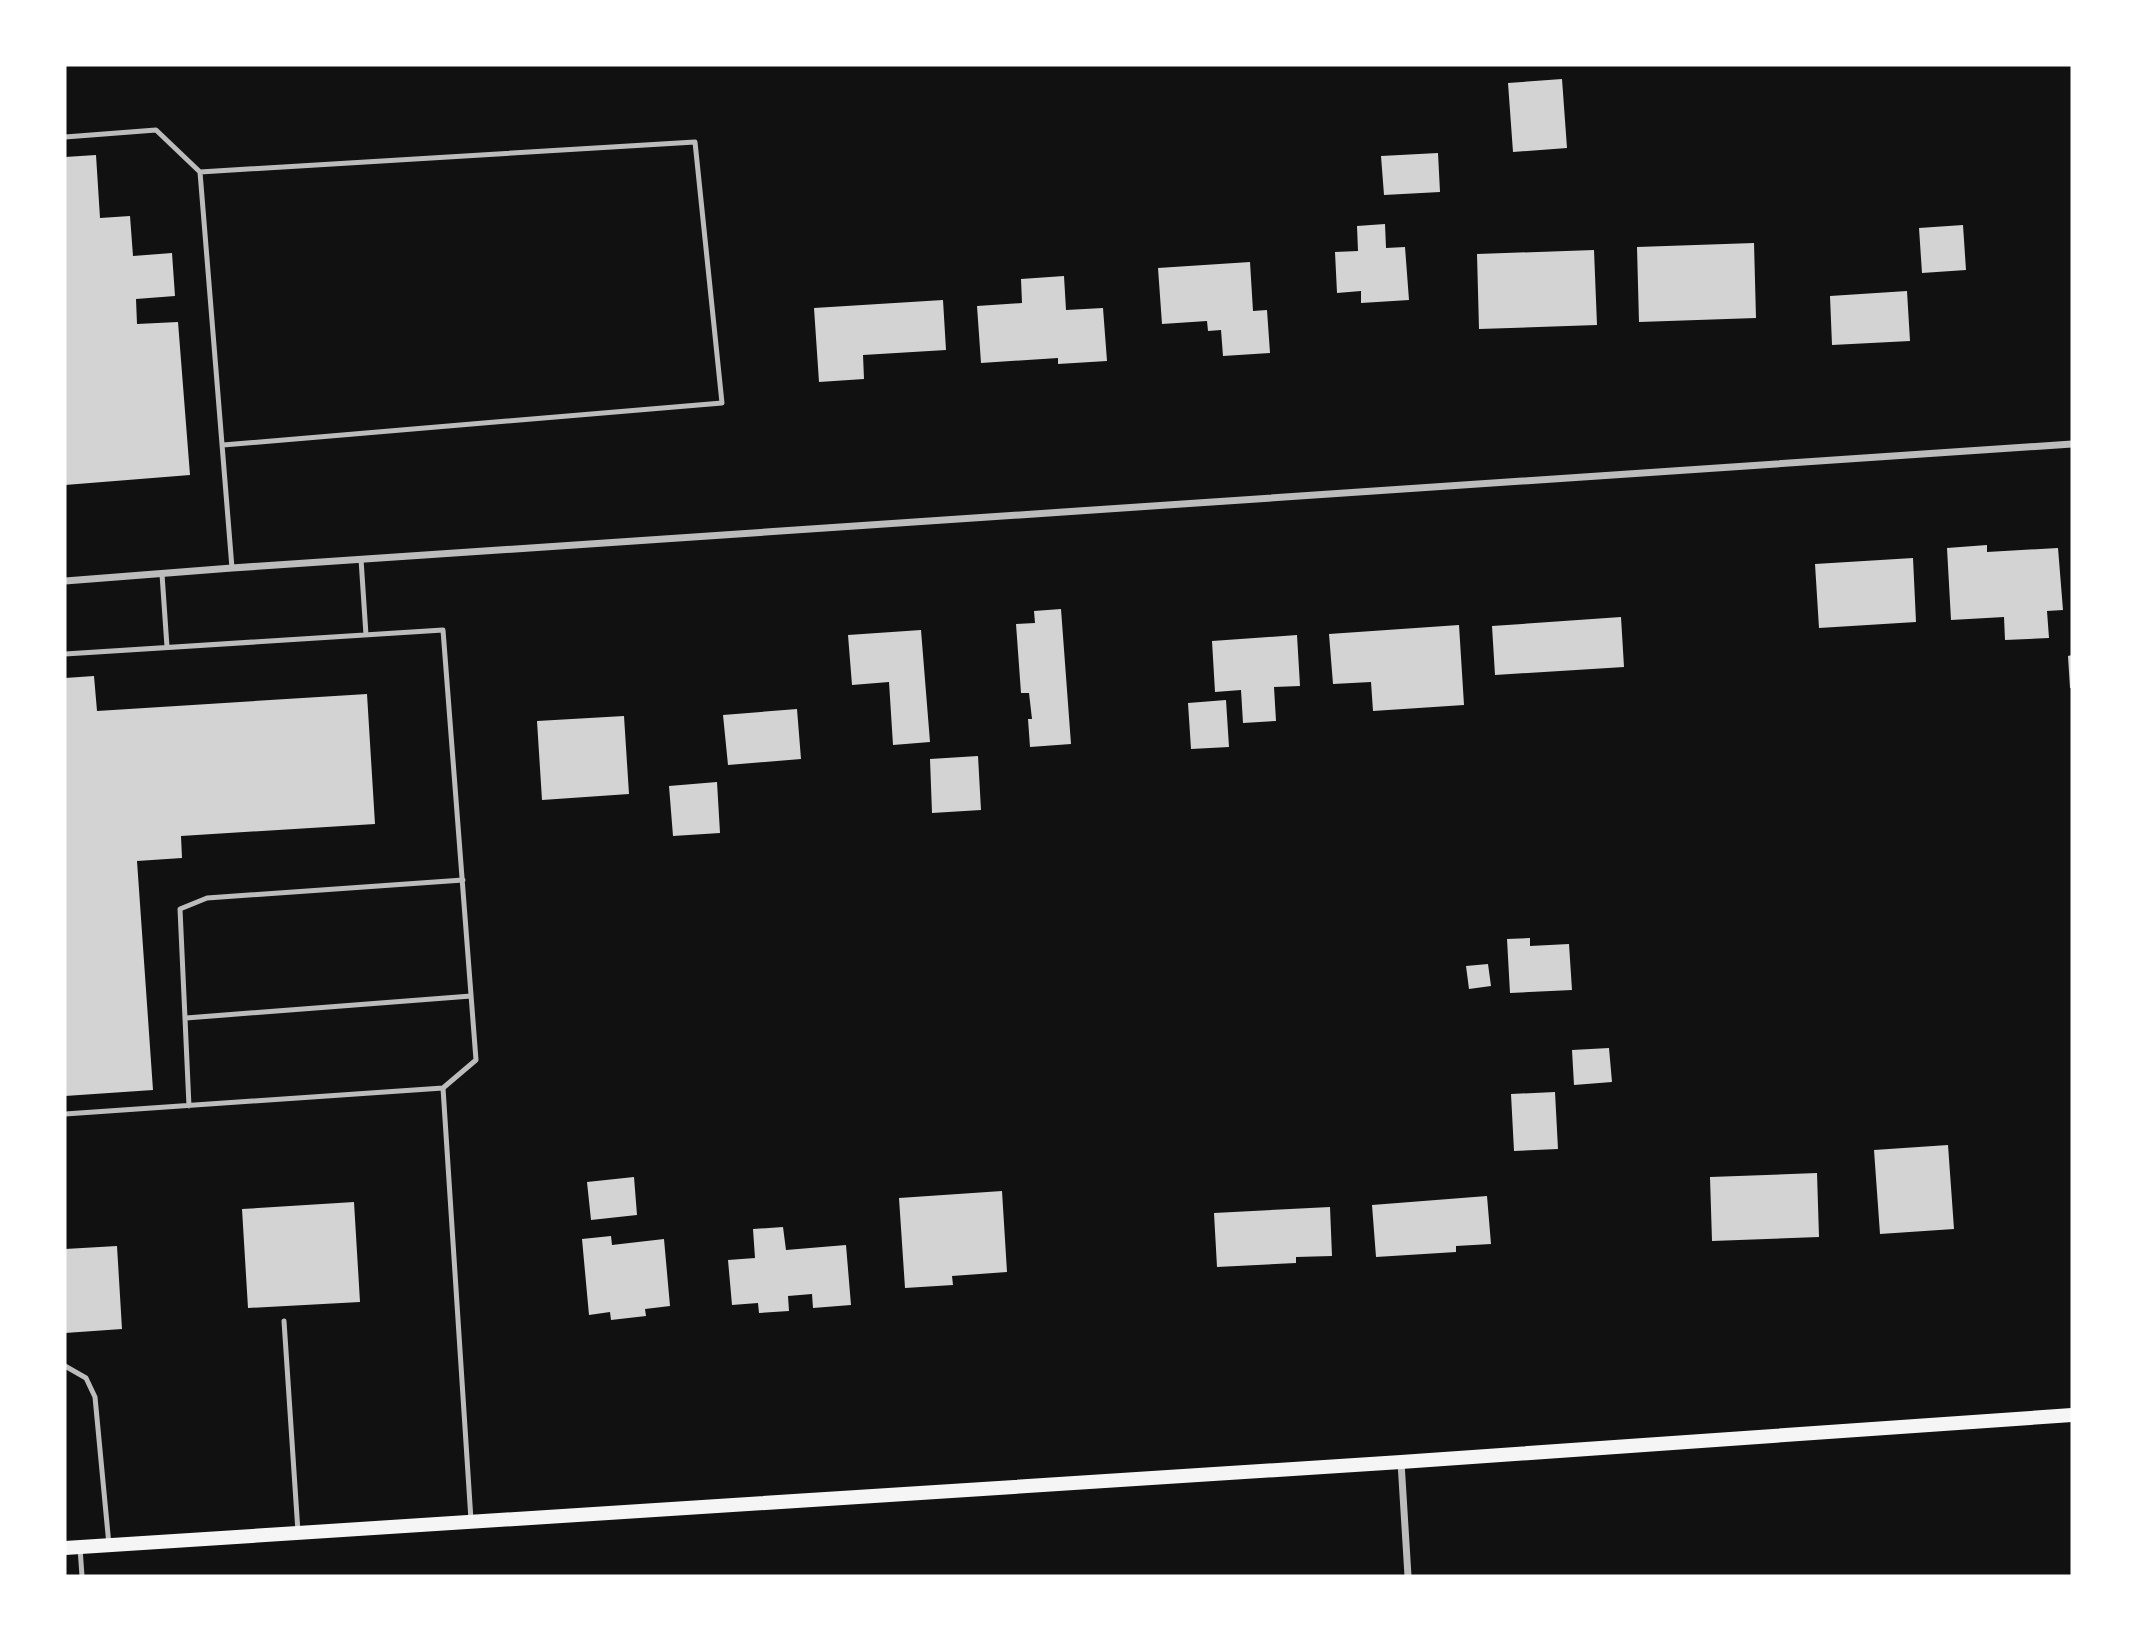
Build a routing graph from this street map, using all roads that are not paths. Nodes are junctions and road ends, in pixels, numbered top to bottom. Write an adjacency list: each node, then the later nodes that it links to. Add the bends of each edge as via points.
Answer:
1 (65, 137): 2 (lane, via 156,130)
2 (200, 172): 4 (lane); 4 (lane, via 695,142 722,403)
3 (2072, 444): 5 (street)
4 (223, 445): 6 (lane)
5 (361, 559): 6 (street); 9 (lane)
6 (232, 568): 7 (street)
7 (162, 574): 8 (street); 10 (lane)
8 (65, 581)
9 (366, 635): 10 (lane); 12 (lane, via 443,629)
10 (167, 648): 11 (lane)
11 (65, 654)
12 (463, 880): 13 (lane); 14 (lane, via 206,898 180,909)
13 (471, 996): 14 (lane); 15 (lane, via 476,1060)
14 (186, 1018): 16 (lane)
15 (443, 1088): 16 (lane); 22 (lane)
16 (189, 1105): 17 (lane)
17 (65, 1114)
18 (285, 1321): 23 (lane)
19 (65, 1366): 24 (lane, via 86,1378 95,1397)
20 (2072, 1415): 21 (main road)
21 (1401, 1462): 22 (main road); 27 (street)
22 (471, 1521): 23 (main road)
23 (298, 1532): 24 (main road)
24 (109, 1545): 25 (main road)
25 (72, 1547): 26 (lane)
26 (82, 1576)
27 (1408, 1576)

